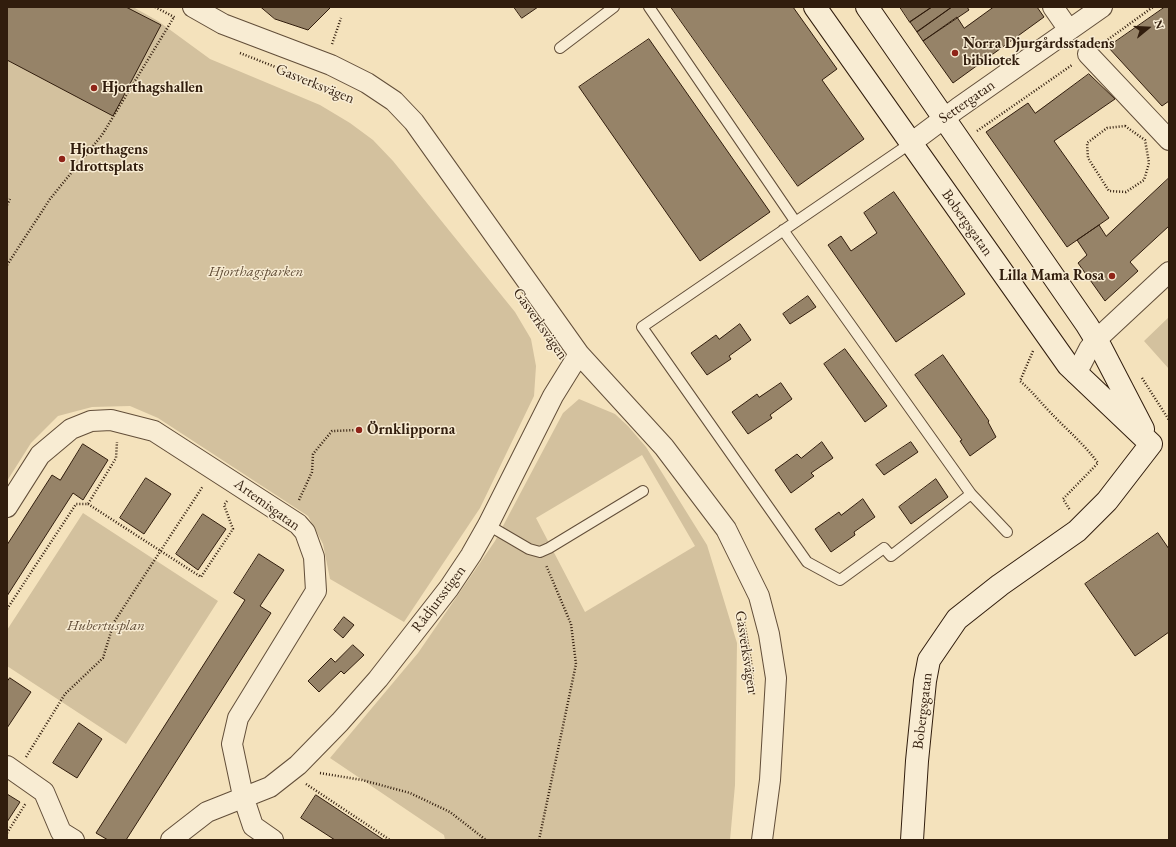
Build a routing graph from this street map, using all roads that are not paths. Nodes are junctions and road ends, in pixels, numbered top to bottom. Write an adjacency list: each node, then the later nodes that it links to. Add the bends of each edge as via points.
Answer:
1 (614, 7): 9 (lane)
2 (649, 7): 14 (lane)
3 (815, 7): 13 (street, Bobergsgatan)
4 (867, 7): 11 (street)
5 (1053, 7): 8 (street)
6 (1102, 7): 8 (street, Settergatan)
7 (183, 14): 18 (street, Gasverksvägen, via 223,24 331,65 367,83 394,101 414,122)
8 (1069, 30): 11 (street, Settergatan)
9 (560, 48)
10 (1088, 54): 12 (street)
11 (944, 117): 13 (street, Settergatan); 17 (street)
12 (1169, 140)
13 (911, 143): 14 (lane); 19 (street, Bobergsgatan)
14 (795, 221): 15 (lane)
15 (783, 230): 22 (lane); 22 (lane, via 642,327 808,562 840,580 884,548 892,556)
16 (1169, 272): 17 (street)
17 (1096, 340): 19 (street, via 1088,349); 20 (street)
18 (580, 354): 24 (street, Rådjursstigen, via 553,396); 31 (street, Gasverksvägen, via 664,447 721,523 759,596 769,634 776,678 770,780)
19 (1076, 374): 20 (street, Bobergsgatan)
20 (1151, 444): 32 (street, Bobergsgatan, via 1107,501 1077,531 957,619 929,660 917,761)
21 (643, 491): 24 (lane, via 540,552 529,549)
22 (971, 494): 25 (lane)
23 (7, 507): 27 (street, Artemisgatan, via 40,455 71,429 91,421 111,420 154,430 241,485 298,524 305,532 314,557 316,591 238,718 232,744)
24 (488, 525): 27 (street, Rådjursstigen, via 448,588 378,679 293,775 270,787)
25 (1007, 532)
26 (12, 769): 28 (street, via 44,792 61,832)
27 (243, 796): 29 (street, via 207,812); 30 (street, Artemisgatan, via 253,826)
28 (74, 840)
29 (172, 840)
30 (273, 840)
31 (762, 840)
32 (912, 840)

